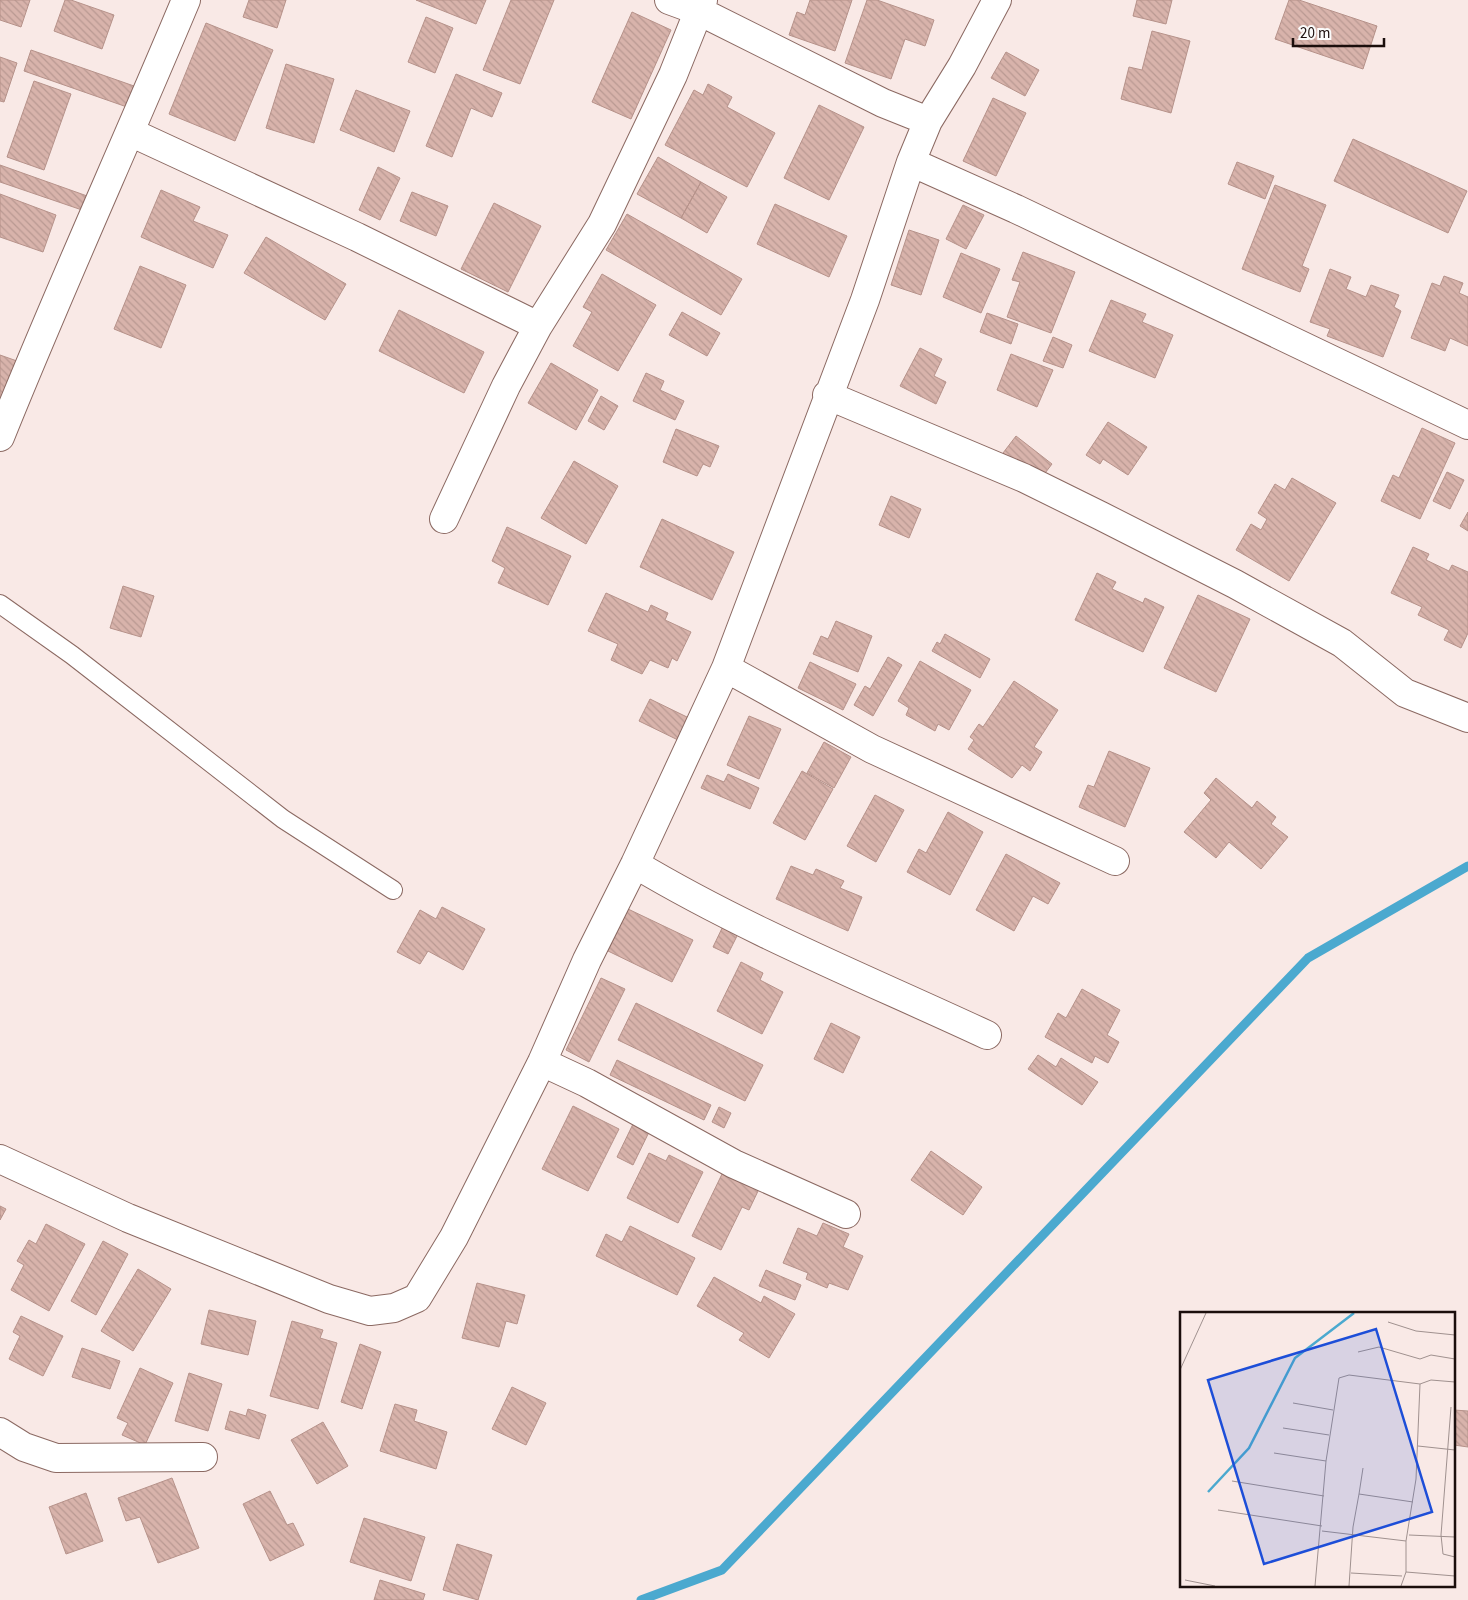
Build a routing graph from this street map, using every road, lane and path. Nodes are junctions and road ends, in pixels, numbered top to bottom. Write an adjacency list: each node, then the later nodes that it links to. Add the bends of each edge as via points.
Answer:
1 (186, 0): 6 (street)
2 (669, 0): 4 (street)
3 (998, 0): 5 (street)
4 (701, 5): 5 (street, via 883,102); 8 (street, via 673,75 602,224)
5 (928, 122): 7 (street)
6 (130, 132): 8 (street, via 357,237); 11 (street, via 52,306)
7 (911, 162): 9 (street, via 865,300); 10 (street)
8 (538, 326): 12 (street)
9 (827, 395): 14 (street); 15 (street, via 1024,478 1101,516 1342,643 1405,694)
10 (1468, 425)
11 (0, 437)
12 (444, 519)
13 (0, 604): 18 (lane, via 72,655 282,819)
14 (726, 668): 16 (street, via 872,749); 17 (street)
15 (1468, 718)
16 (1115, 861)
17 (635, 864): 19 (street, via 726,914); 20 (street, via 587,960)
18 (393, 890)
19 (987, 1035)
20 (542, 1062): 21 (street, via 454,1237 417,1298 394,1308 370,1311 329,1299 128,1218); 22 (street, via 588,1083 734,1164)
21 (0, 1159)
22 (846, 1214)
23 (0, 1432): 24 (street, via 24,1447 56,1458)
24 (203, 1457)

